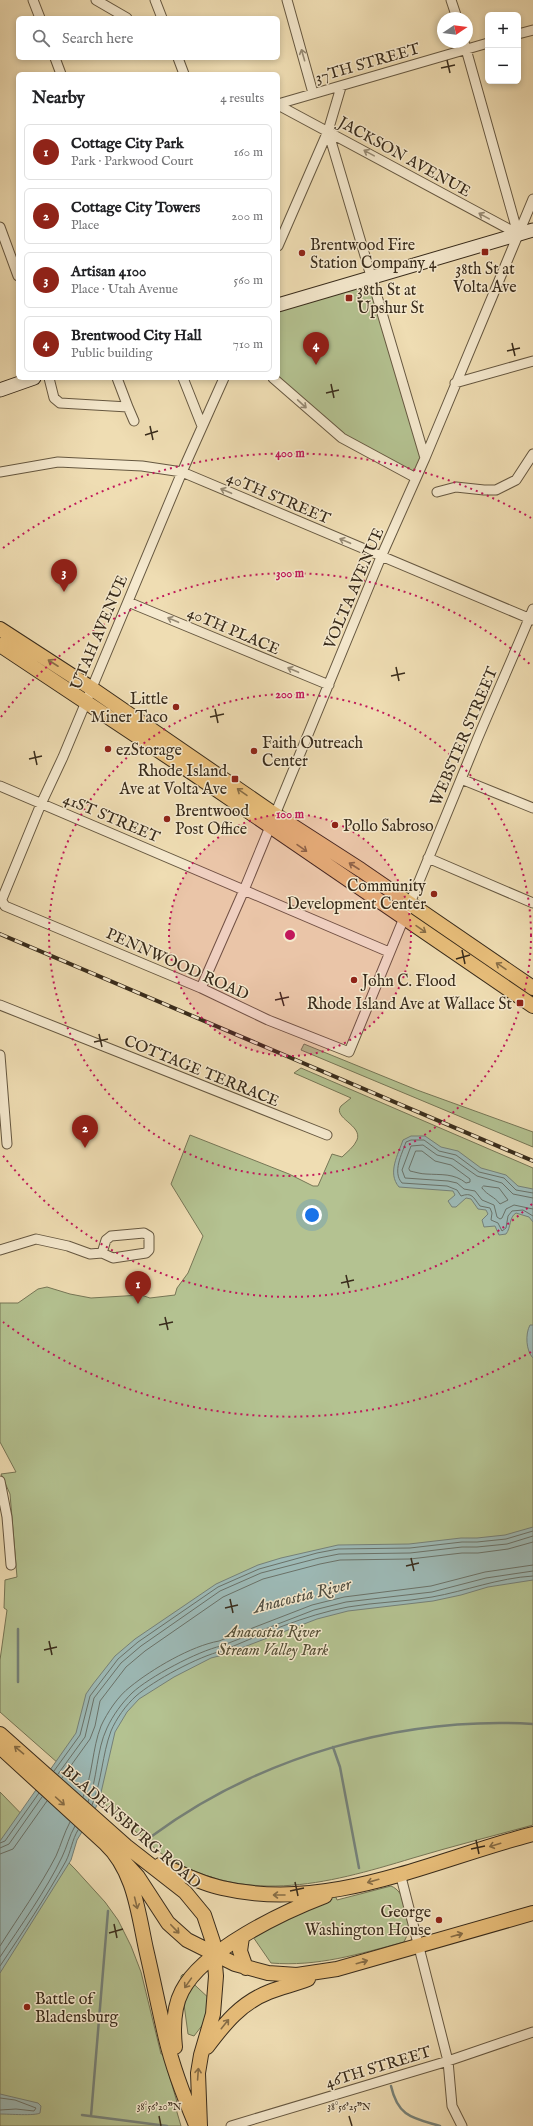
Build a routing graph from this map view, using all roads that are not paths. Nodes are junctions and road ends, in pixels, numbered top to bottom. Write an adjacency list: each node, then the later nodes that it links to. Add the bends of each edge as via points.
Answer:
1 (34, 0): 7 (street)
2 (96, 0): 8 (street)
3 (155, 0): 9 (street)
4 (287, 0): 21 (street, one-way to 4)
5 (452, 0): 6 (street)
6 (455, 12)
7 (39, 16)
8 (124, 16)
9 (161, 16)
10 (533, 30): 11 (street)
11 (521, 33)
12 (485, 43): 13 (street, 37TH STREET)
13 (473, 45)
14 (459, 48): 20 (street, 37TH STREET)
15 (466, 48): 28 (street)
16 (56, 60): 18 (street)
17 (179, 60): 19 (street)
18 (60, 72)
19 (183, 72)
20 (342, 87): 21 (street, 37TH STREET); 24 (street)
21 (314, 93): 22 (street, 37TH STREET)
22 (280, 103)
23 (280, 105): 24 (street, JACKSON AVENUE)
24 (328, 131): 28 (street, JACKSON AVENUE, one-way to 24); 29 (street); 31 (street)
25 (533, 199): 28 (street, VOLTA AVENUE)
26 (0, 227): 30 (street)
27 (533, 230): 28 (main road)
28 (518, 234): 31 (main road); 40 (street, VOLTA AVENUE)
29 (280, 241)
30 (16, 271)
31 (371, 279): 32 (main road); 46 (street)
32 (280, 305)
33 (533, 361): 40 (street)
34 (28, 380): 41 (main road)
35 (50, 380): 42 (street, via 54,398 60,403)
36 (118, 380): 42 (street)
37 (184, 380): 44 (street)
38 (223, 380): 44 (street, UTAH AVENUE)
39 (274, 380): 49 (street, one-way to 49, via 342,438)
40 (455, 383): 46 (street, VOLTA AVENUE)
41 (0, 390)
42 (128, 407): 43 (street)
43 (134, 421)
44 (202, 426): 48 (street, UTAH AVENUE)
45 (533, 454): 50 (street, via 516,480 496,490 456,487)
46 (425, 458): 49 (street, VOLTA AVENUE)
47 (0, 472): 48 (street, 40TH STREET, via 58,462 142,466)
48 (182, 472): 51 (street, 40TH STREET, one-way to 48); 52 (street, UTAH AVENUE)
49 (416, 478): 51 (street, VOLTA AVENUE)
50 (438, 492)
51 (381, 557): 54 (street, 40TH STREET); 57 (street, VOLTA AVENUE)
52 (128, 602): 57 (street, 40TH PLACE, one-way to 52); 58 (street, UTAH AVENUE)
53 (533, 610): 54 (street, WEBSTER STREET)
54 (531, 619): 60 (street, WEBSTER STREET)
55 (0, 629): 58 (main road, one-way to 55)
56 (0, 645): 59 (main road)
57 (329, 685): 64 (street, VOLTA AVENUE)
58 (91, 688): 59 (street, UTAH AVENUE); 64 (main road, one-way to 58)
59 (85, 702): 62 (street, UTAH AVENUE); 64 (main road)
60 (461, 779): 63 (street); 65 (street, WEBSTER STREET)
61 (0, 786): 62 (street, 41ST STREET)
62 (41, 804): 66 (street, 41ST STREET); 67 (street, UTAH AVENUE)
63 (533, 808)
64 (272, 820): 66 (street, VOLTA AVENUE); 69 (main road, one-way to 64, via 361,870); 70 (main road, one-way to 70)
65 (428, 858): 68 (street); 69 (street, WEBSTER STREET)
66 (244, 890): 71 (street, 41ST STREET); 72 (street, VOLTA AVENUE)
67 (1, 898): 72 (street, PENNWOOD ROAD, via 5,906)
68 (533, 902)
69 (409, 904): 70 (street, WEBSTER STREET); 73 (main road, one-way to 69)
70 (405, 919): 71 (street, WEBSTER STREET); 75 (main road, one-way to 75)
71 (389, 952): 76 (street, WEBSTER STREET)
72 (201, 988): 76 (street, PENNWOOD ROAD, via 268,1020)
73 (533, 988)
74 (0, 1005): 78 (street, COTTAGE TERRACE)
75 (533, 1006)
76 (349, 1052)
77 (0, 1055): 79 (street)
78 (327, 1136)
79 (7, 1144)
80 (0, 1250): 81 (street, via 36,1239 90,1254)
81 (102, 1254): 81 (street, via 113,1258 146,1253 150,1250 149,1236 144,1233 111,1236 106,1240)
82 (0, 1483): 83 (street, via 7,1517)
83 (11, 1565)
84 (0, 1734): 86 (main road, BLADENSBURG ROAD, one-way to 84)
85 (0, 1747): 86 (main road, BLADENSBURG ROAD)
86 (34, 1770): 88 (main road, BLADENSBURG ROAD)
87 (533, 1834): 91 (main road, one-way to 91)
88 (108, 1838): 89 (main road, BLADENSBURG ROAD); 90 (main road, BLADENSBURG ROAD)
89 (117, 1854): 96 (main road, one-way to 96, via 138,1877 175,1930 187,1940); 102 (main road, BLADENSBURG ROAD, one-way to 102, via 135,1896 166,2038)
90 (137, 1856): 92 (main road, one-way to 90, via 282,1895 234,1890 198,1881); 96 (main road, BLADENSBURG ROAD, via 180,1887 200,1908 209,1928)
91 (400, 1874): 92 (main road, one-way to 92); 95 (street)
92 (346, 1889): 94 (main road, via 292,1910)
93 (533, 1913): 95 (main road, one-way to 93)
94 (242, 1937): 96 (main road); 97 (main road, via 240,1951)
95 (420, 1946): 98 (main road, one-way to 95); 101 (street)
96 (215, 1955): 97 (main road); 100 (main road, BLADENSBURG ROAD, via 215,2003); 102 (main road, one-way to 102, via 187,1983 176,2007 174,2037)
97 (246, 1968): 98 (main road, via 288,1975)
98 (324, 1972): 100 (main road, one-way to 98, via 226,2022 247,2003)
99 (533, 2032): 101 (street, 46TH STREET)
100 (201, 2055): 104 (main road, BLADENSBURG ROAD, one-way to 100, via 198,2083)
101 (448, 2061): 105 (street, 46TH STREET); 106 (street, via 451,2099)
102 (180, 2081): 103 (main road, BLADENSBURG ROAD, via 183,2095)
103 (197, 2126)
104 (200, 2126)
105 (231, 2126)
106 (462, 2126)

